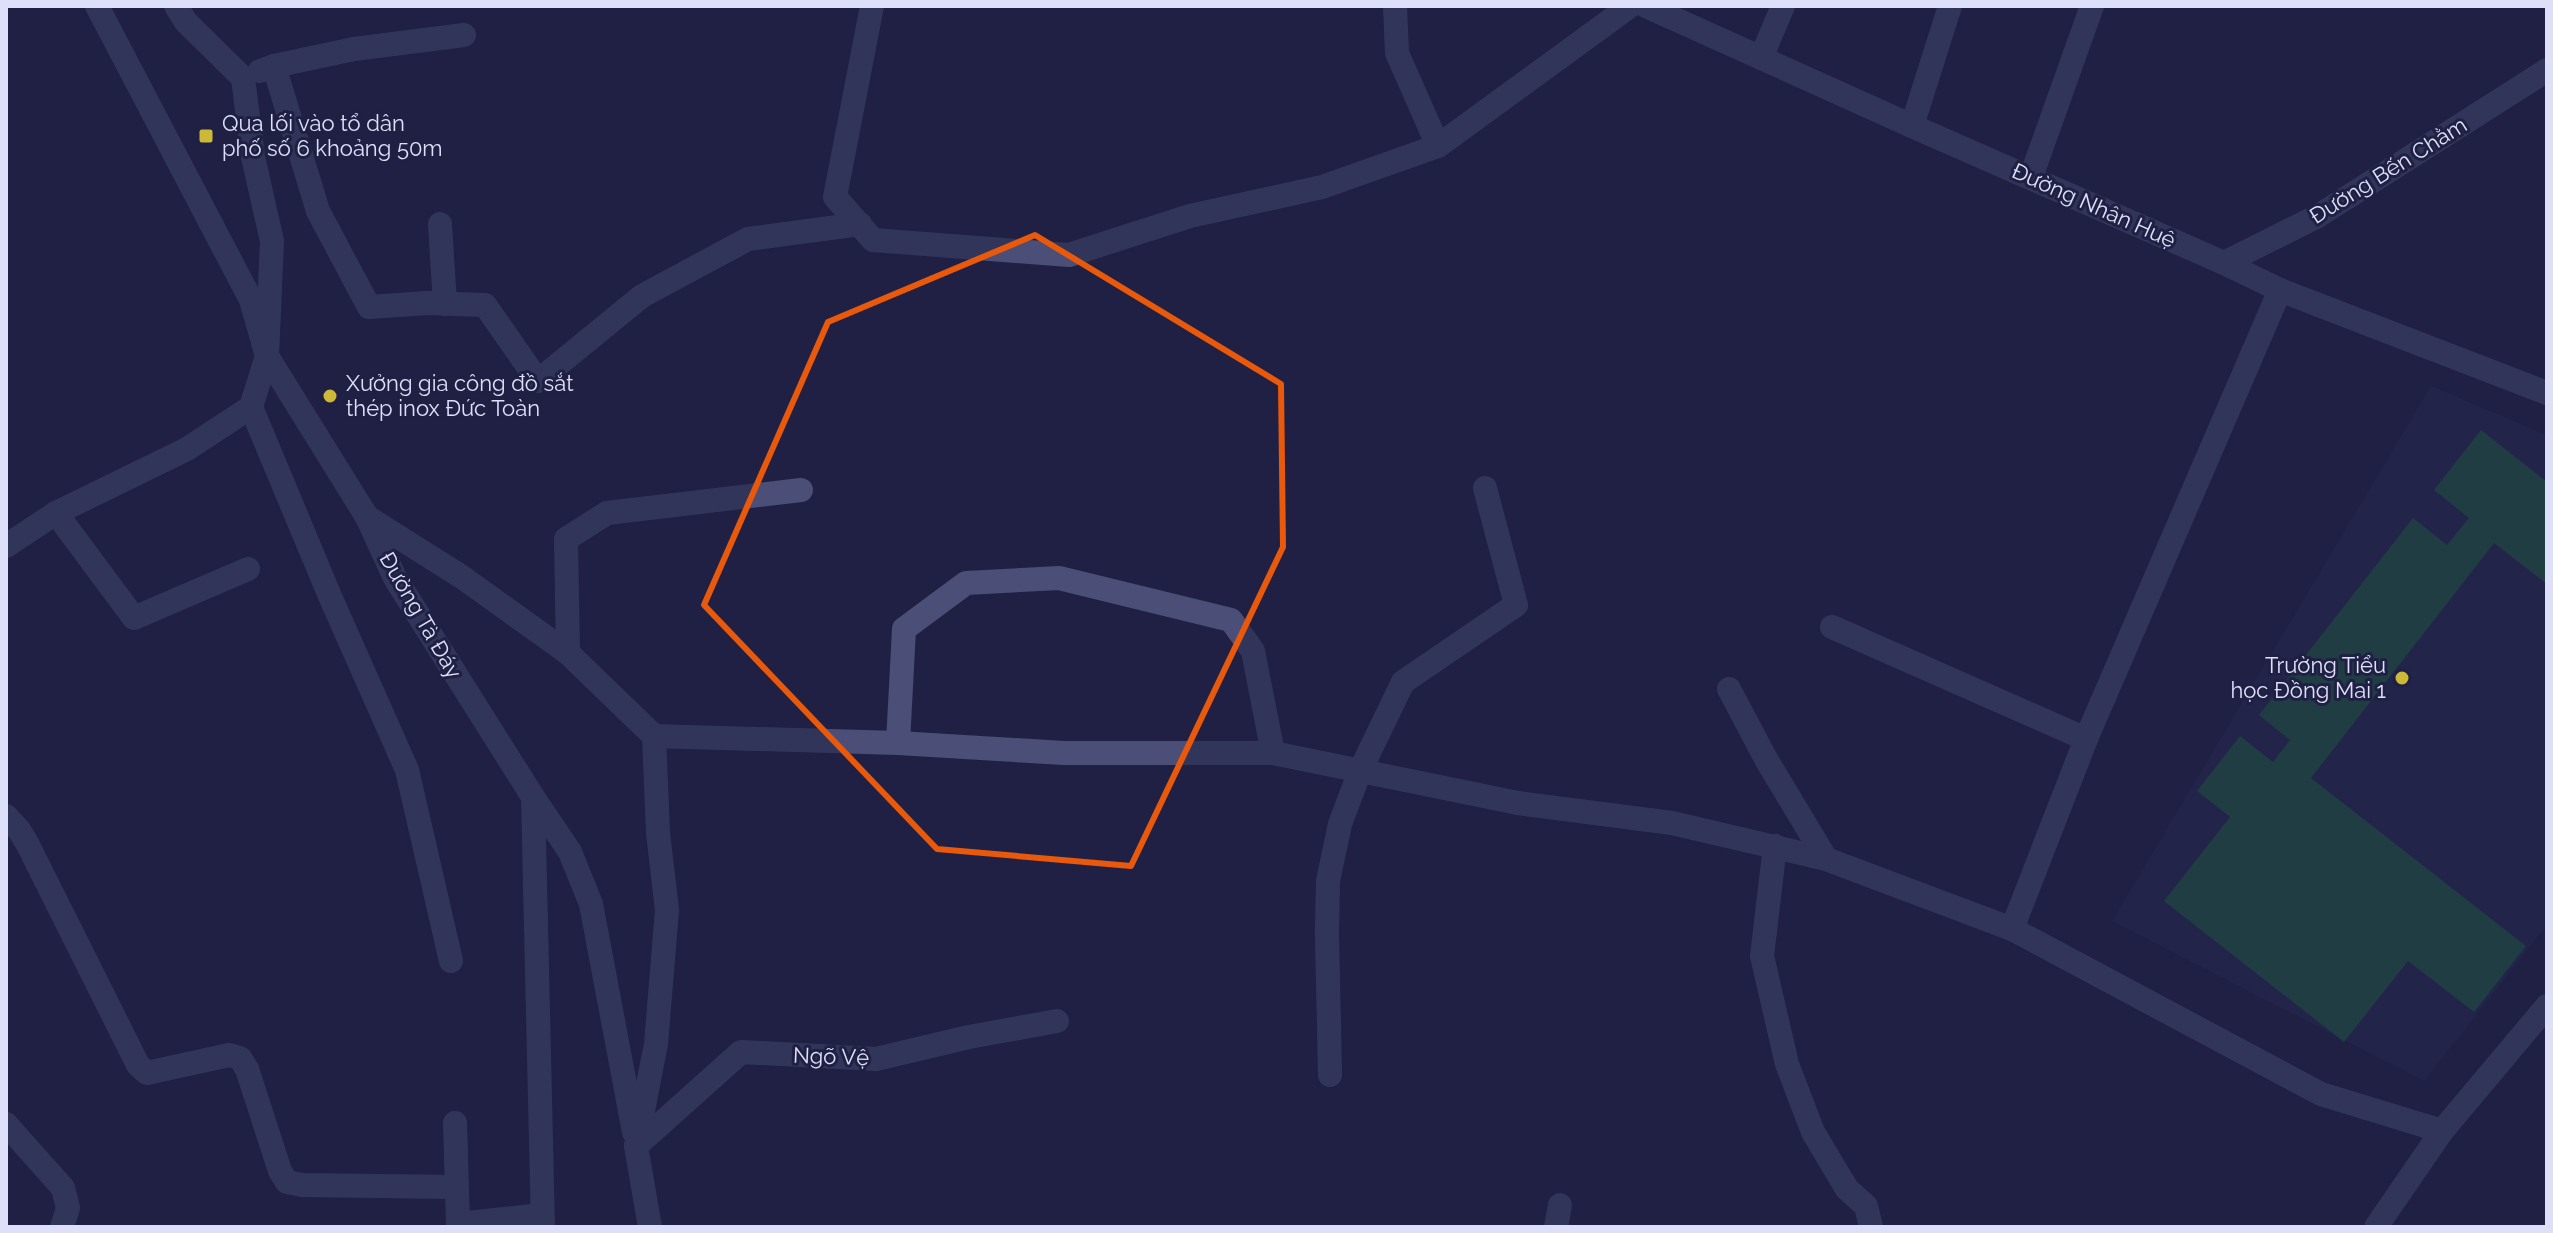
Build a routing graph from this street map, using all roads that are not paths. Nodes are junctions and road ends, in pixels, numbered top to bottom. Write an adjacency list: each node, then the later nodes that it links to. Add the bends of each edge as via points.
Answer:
1 (97, 6): 23 (street, Đường Tà Đáy, via 251,300)
2 (176, 6): 14 (street)
3 (872, 6): 19 (street, via 835,197)
4 (1395, 6): 16 (street, via 1397,53)
5 (1630, 6): 16 (street)
6 (1646, 6): 11 (street, Đường Nhân Huệ)
7 (1783, 6): 11 (street)
8 (1950, 6): 15 (street)
9 (2092, 6): 17 (street)
10 (464, 35): 12 (street)
11 (1761, 58): 15 (street, Đường Nhân Huệ)
12 (274, 66): 14 (street); 22 (street, via 318,211 369,307)
13 (2547, 70): 20 (street, Đường Bến Chằm, via 2318,216)
14 (243, 78): 23 (street, via 272,241)
15 (1912, 126): 17 (street, Đường Nhân Huệ)
16 (1438, 146): 19 (street, via 1322,187 1190,216 1069,255 873,240)
17 (2031, 177): 20 (street, Đường Nhân Huệ)
18 (440, 224): 22 (street)
19 (860, 224): 22 (street, via 748,239 642,296 538,381 485,305)
20 (2224, 263): 21 (street, Đường Nhân Huệ)
21 (2280, 290): 24 (street, Đường Nhân Huệ); 36 (street)
22 (445, 304)
23 (267, 356): 25 (street); 29 (street, Đường Tà Đáy)
24 (2547, 393)
25 (251, 407): 28 (street, via 187,449); 45 (street, via 407,770)
26 (1485, 488): 39 (street, via 1516,605 1403,682)
27 (801, 490): 33 (street, via 607,513 566,539)
28 (56, 513): 30 (street); 31 (street, via 134,618)
29 (367, 517): 33 (street); 40 (street, Đường Tà Đáy, via 395,578)
30 (6, 546)
31 (248, 569)
32 (1832, 627): 36 (street)
33 (568, 653): 35 (street)
34 (1729, 689): 43 (street)
35 (654, 736): 37 (street); 52 (street, via 667,910 656,1044)
36 (2086, 739): 44 (street)
37 (898, 743): 38 (street, via 1064,753); 38 (street, via 904,629 966,583 1059,578 1231,620 1253,651)
38 (1273, 753): 39 (street)
39 (1360, 771): 42 (street, via 1518,803 1672,823); 48 (street, via 1340,824 1328,881)
40 (533, 797): 52 (street, Đường Tà Đáy, via 570,852 591,904); 54 (street)
41 (6, 816): 53 (street, via 27,843 138,1065 147,1073 229,1055 240,1058 287,1182)
42 (1775, 846): 43 (street); 58 (street, via 1762,956 1787,1064 1813,1132 1847,1189 1866,1206)
43 (1826, 859): 44 (street)
44 (2012, 929): 51 (street, via 2321,1094)
45 (451, 961)
46 (2547, 1006): 51 (street)
47 (1057, 1021): 52 (street, Ngõ Vệ, via 876,1059 741,1052)
48 (1330, 1075)
49 (455, 1123): 53 (street)
50 (6, 1124): 56 (street, via 63,1188 68,1208)
51 (2442, 1131): 59 (street)
52 (636, 1146): 57 (street, Đường Tà Đáy)
53 (456, 1187): 55 (street)
54 (543, 1221): 55 (street)
55 (458, 1225)
56 (62, 1227)
57 (650, 1227)
58 (1871, 1227)
59 (2376, 1227)

